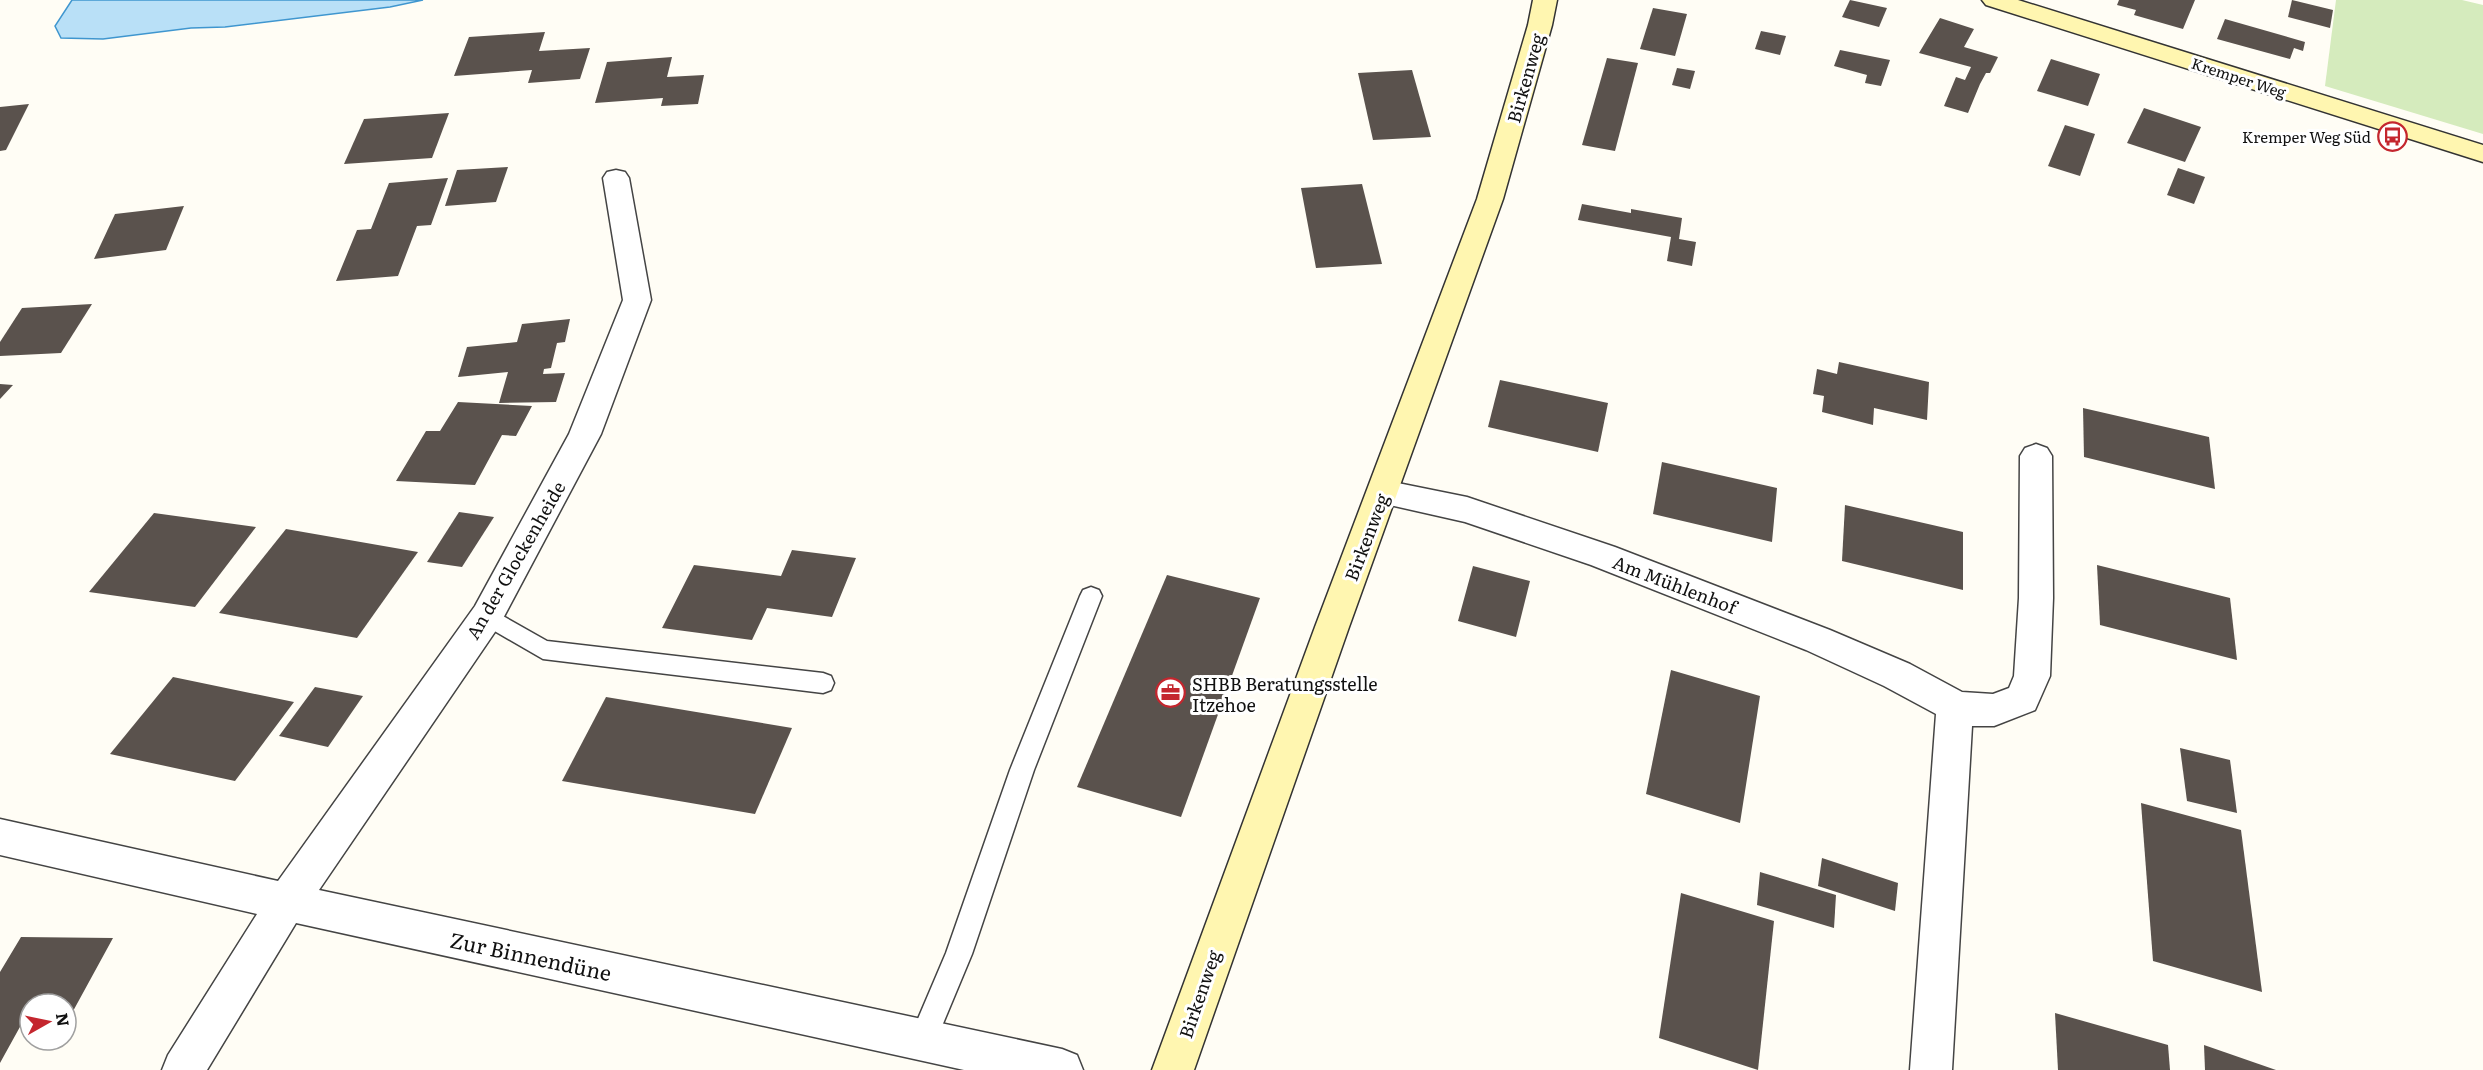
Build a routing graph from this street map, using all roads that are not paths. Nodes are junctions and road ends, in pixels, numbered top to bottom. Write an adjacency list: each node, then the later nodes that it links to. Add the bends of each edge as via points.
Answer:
1 (1545, 0): 6 (street, Birkenweg, via 1490,199)
2 (1994, 0): 3 (street, Kremper Weg)
3 (2483, 154)
4 (616, 178): 8 (street, An der Glockenheide, via 637,300 585,434)
5 (2036, 456): 10 (street, Am Mühlenhof, via 2032,676 2022,699 2009,705 1994,710)
6 (1383, 492): 10 (street, Am Mühlenhof, via 1467,510 1603,556 1818,640); 16 (street, Birkenweg)
7 (1091, 596): 13 (lane, via 1022,770 959,954)
8 (487, 616): 9 (lane, via 543,650); 12 (street, An der Glockenheide)
9 (823, 683)
10 (1955, 706): 17 (street)
11 (0, 837): 12 (street, Zur Binnendüne)
12 (287, 902): 13 (street, Zur Binnendüne); 14 (street, An der Glockenheide)
13 (922, 1040): 15 (street, Zur Binnendüne)
14 (183, 1070)
15 (1062, 1070)
16 (1173, 1070)
17 (1931, 1070)

